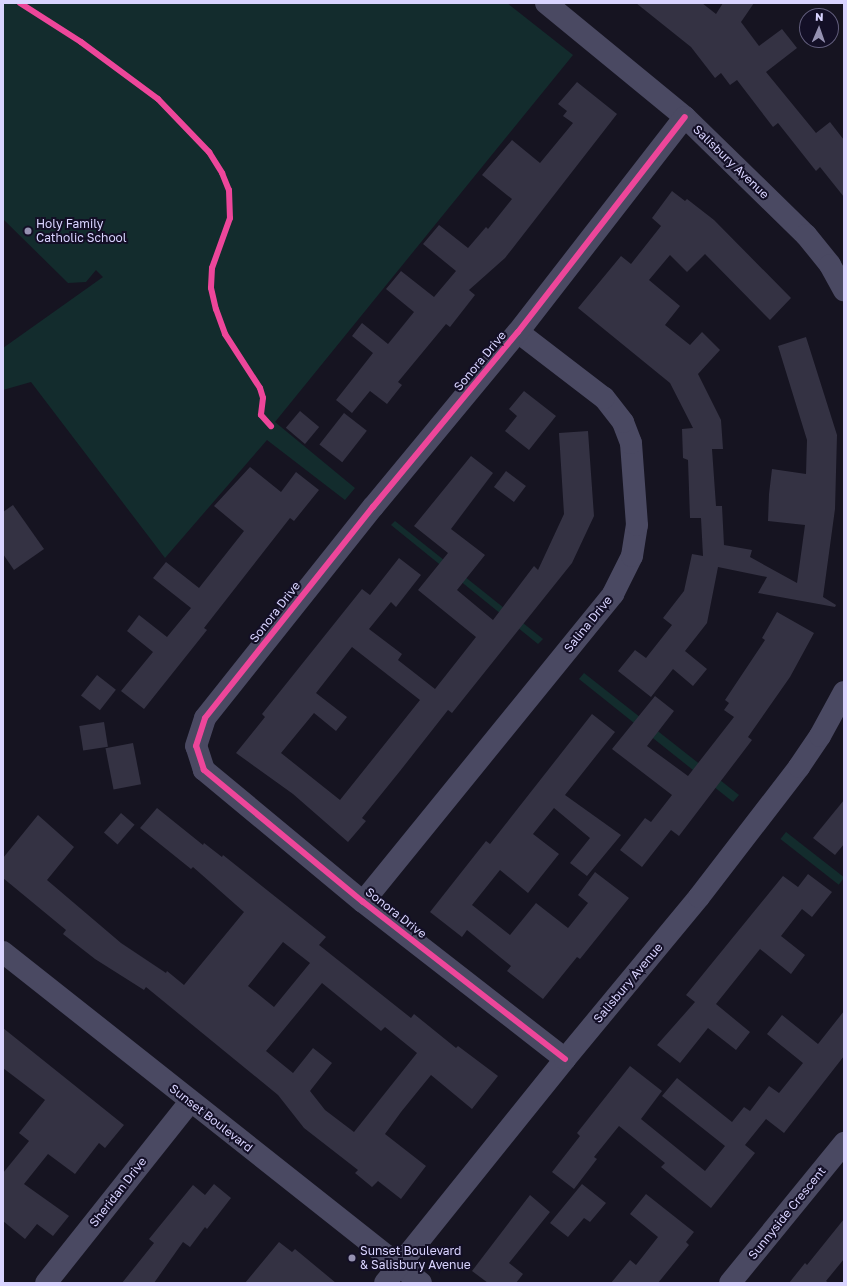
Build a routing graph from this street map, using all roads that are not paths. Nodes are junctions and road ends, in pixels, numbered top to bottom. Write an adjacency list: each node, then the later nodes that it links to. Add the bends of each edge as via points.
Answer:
1 (546, 3): 2 (street, Salisbury Avenue)
2 (684, 117): 3 (street, Salisbury Avenue, via 806,235 830,265); 4 (street, Sonora Drive)
3 (844, 290)
4 (518, 332): 6 (street, Salina Drive, via 604,398 623,422 631,443 637,525 632,556 613,594); 6 (street, Sonora Drive, via 373,507 205,718 196,746 204,770)
5 (844, 692): 8 (street, Salisbury Avenue, via 820,736 795,772 699,897)
6 (363, 902): 8 (street, Sonora Drive)
7 (3, 952): 9 (street, Sunset Boulevard)
8 (565, 1059): 11 (street, Salisbury Avenue)
9 (190, 1102): 11 (street, Sunset Boulevard); 12 (street, Sheridan Drive)
10 (844, 1143): 15 (street, Sunnyside Crescent)
11 (399, 1265): 13 (street, Salisbury Avenue); 14 (street, Sunset Boulevard)
12 (46, 1283)
13 (385, 1283)
14 (421, 1283)
15 (730, 1283)

